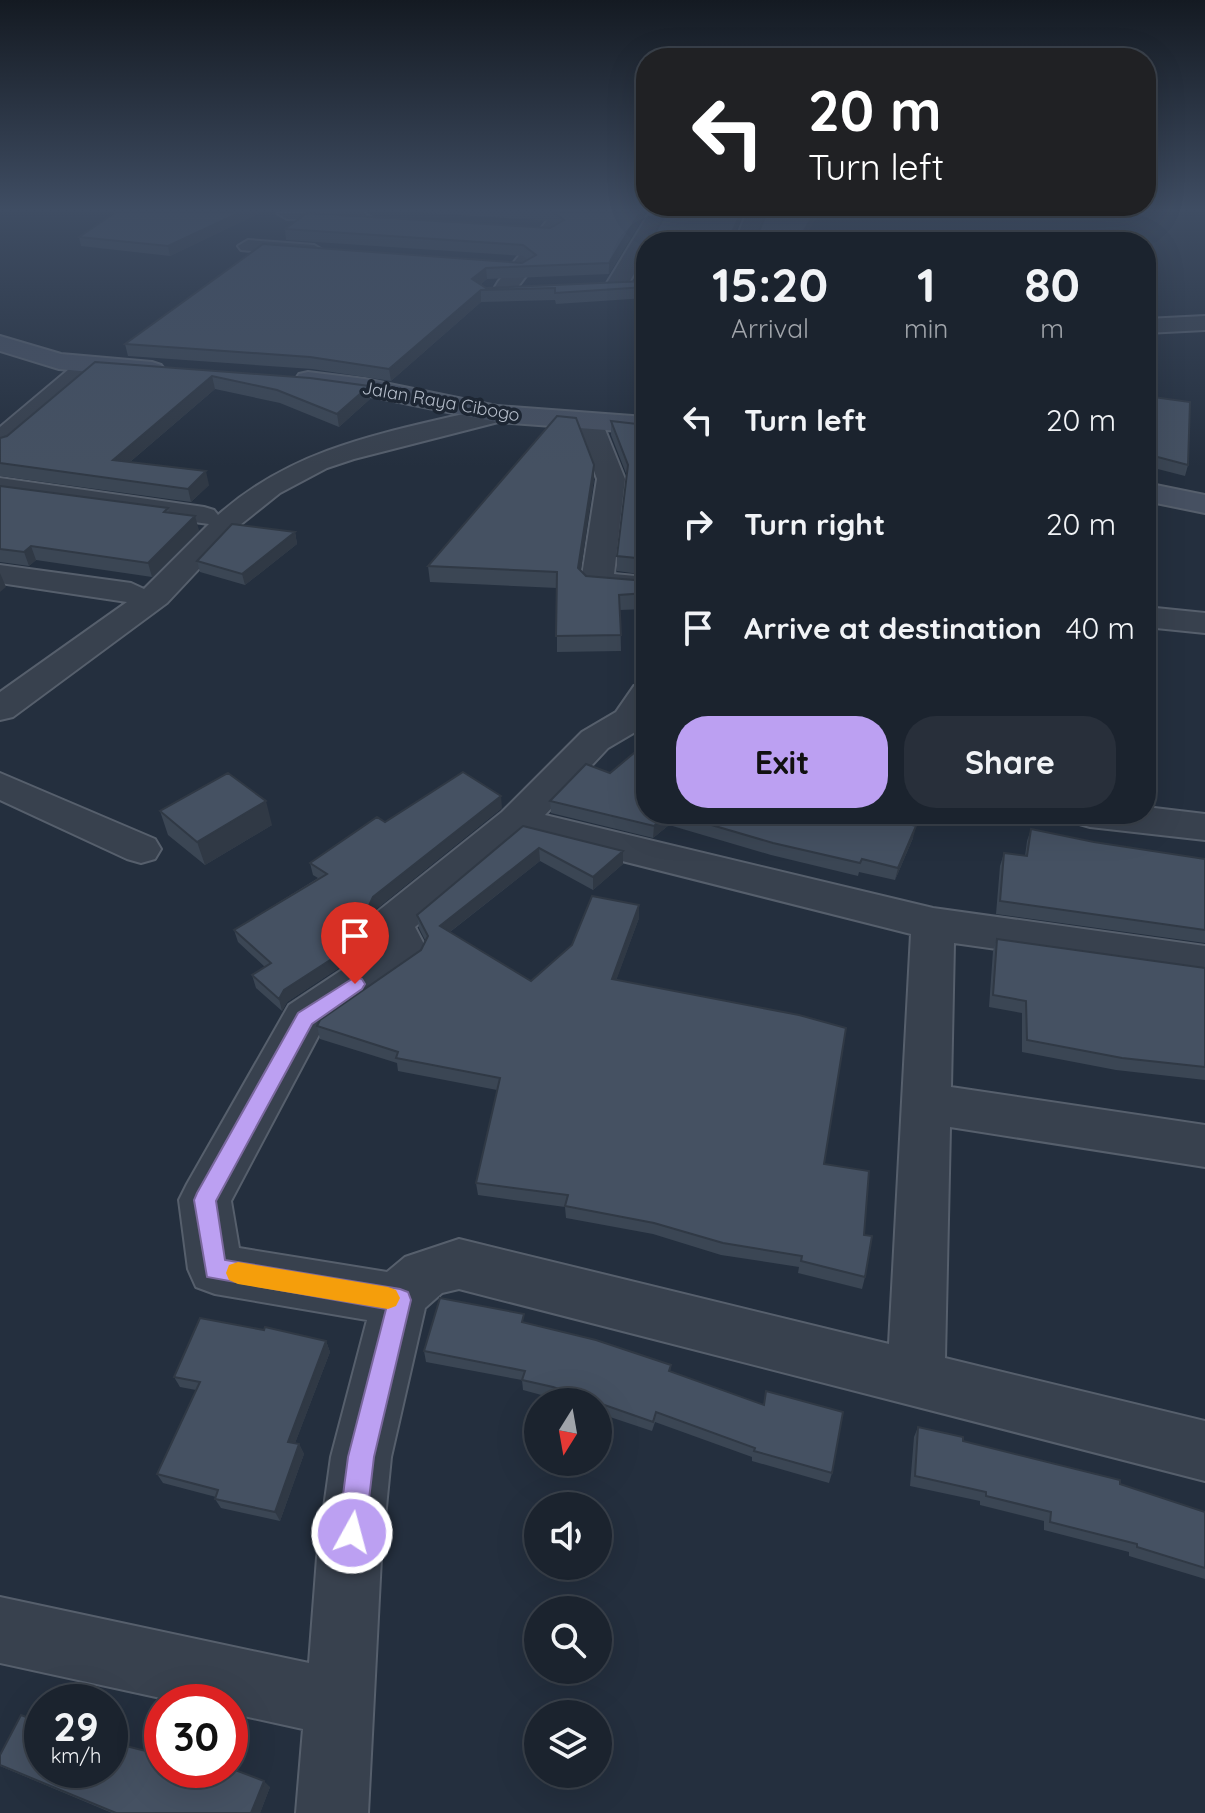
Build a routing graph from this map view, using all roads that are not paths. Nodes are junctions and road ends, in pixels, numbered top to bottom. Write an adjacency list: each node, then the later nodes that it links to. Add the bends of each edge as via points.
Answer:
1 (1205, 323): 2 (street)
2 (1156, 325)
3 (0, 343): 4 (street)
4 (90, 364): 5 (street); 10 (street)
5 (178, 372)
6 (287, 378): 7 (street, Jalan Raya Cibogo, via 365,387)
7 (497, 414): 8 (street, Jalan Raya Cibogo); 20 (street, via 344,453 270,487 230,519 156,596)
8 (589, 422): 9 (street, Jalan Raya Cibogo); 16 (street, via 611,479 597,582)
9 (636, 424)
10 (0, 441)
11 (0, 487): 14 (street)
12 (1156, 494): 13 (street)
13 (1205, 504)
14 (204, 516)
15 (0, 574): 17 (street)
16 (636, 585)
17 (131, 593)
18 (1156, 618): 19 (street)
19 (1205, 623)
20 (0, 709)
21 (636, 709): 23 (street, via 629,720 595,740)
22 (0, 785): 26 (street)
23 (516, 821): 27 (street); 31 (street, via 392,923 405,950 305,1018 205,1200 215,1269)
24 (1156, 821): 25 (street)
25 (1205, 827)
26 (141, 849)
27 (933, 924): 28 (street); 29 (street)
28 (1205, 962)
29 (927, 1103): 30 (street); 32 (street)
30 (1205, 1146)
31 (400, 1300): 32 (street, via 410,1281 459,1264); 35 (street, via 361,1457)
32 (916, 1378): 33 (street)
33 (1205, 1451)
34 (0, 1630): 35 (street)
35 (338, 1703): 36 (street)
36 (332, 1813)

